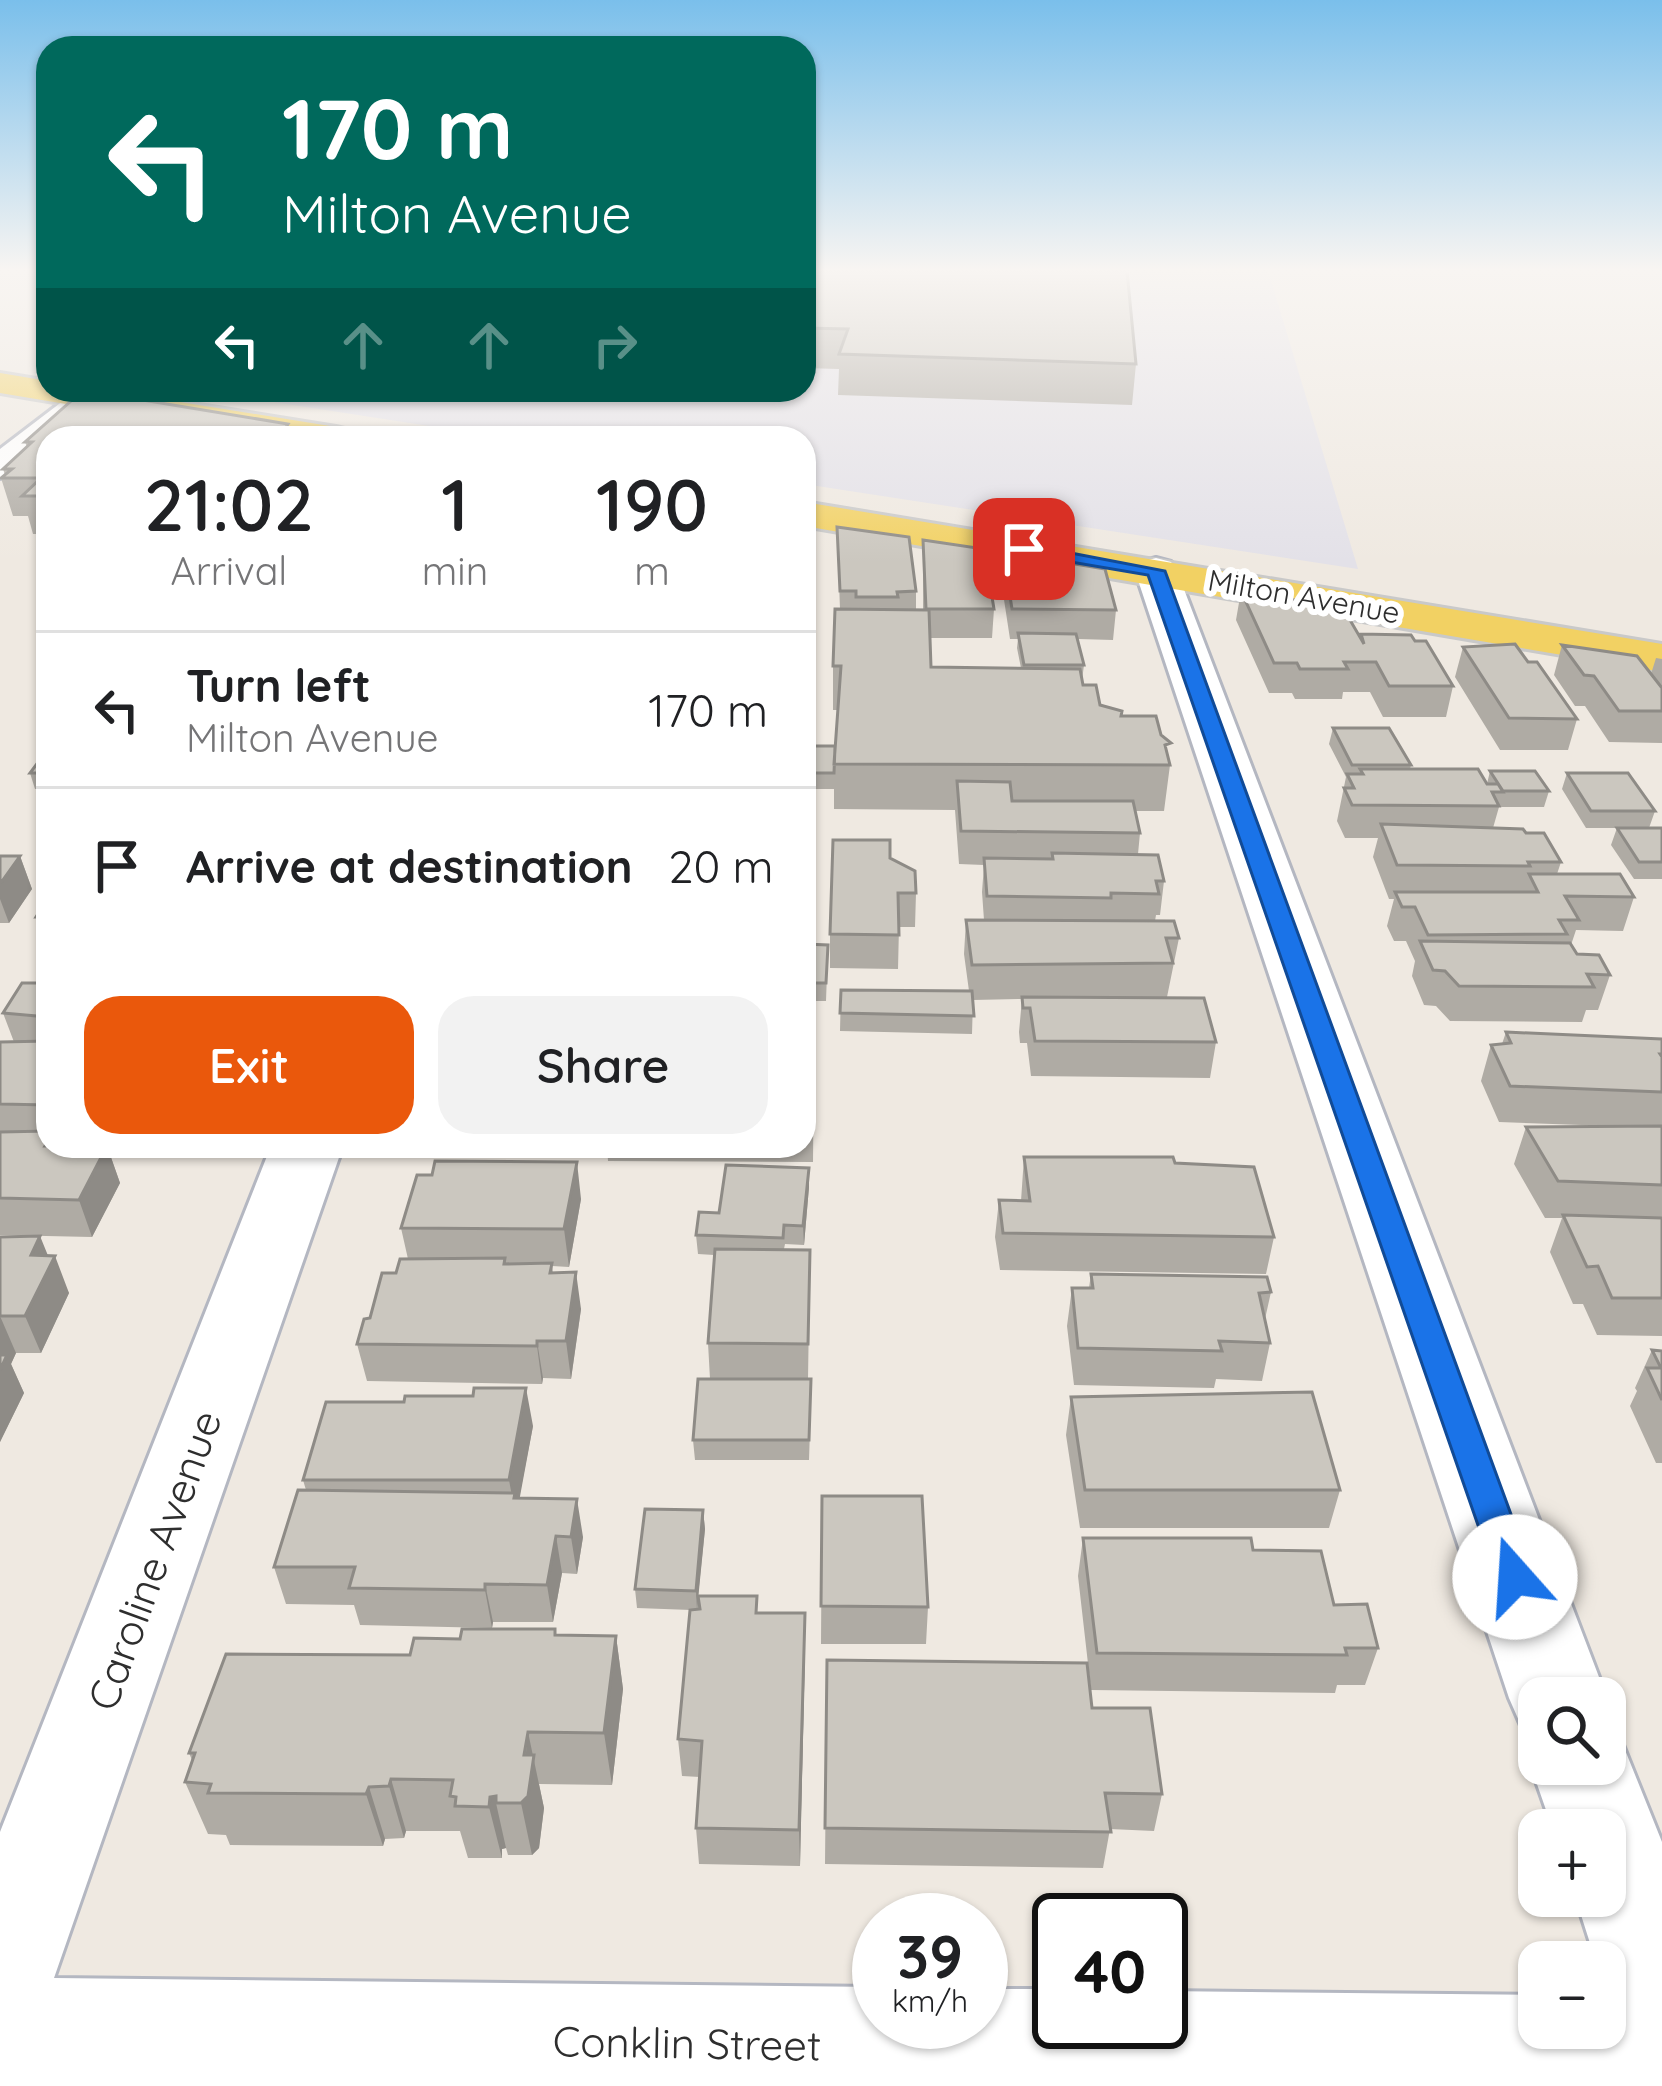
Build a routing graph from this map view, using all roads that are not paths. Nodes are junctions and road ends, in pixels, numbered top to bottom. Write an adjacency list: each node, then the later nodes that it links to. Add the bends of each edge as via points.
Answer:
1 (0, 383): 2 (main road)
2 (36, 389)
3 (83, 402): 5 (street)
4 (113, 402): 6 (main road)
5 (52, 426)
6 (262, 426)
7 (36, 439): 8 (street)
8 (0, 467)
9 (816, 516): 10 (main road, Milton Avenue)
10 (1156, 571): 11 (main road, Milton Avenue); 13 (street)
11 (1662, 658)
12 (304, 1158): 15 (street, Caroline Avenue)
13 (1551, 1677)
14 (1626, 1889): 16 (street)
15 (0, 1973)
16 (1662, 1990)
17 (0, 2035): 18 (street, Conklin Street)
18 (1662, 2054)

